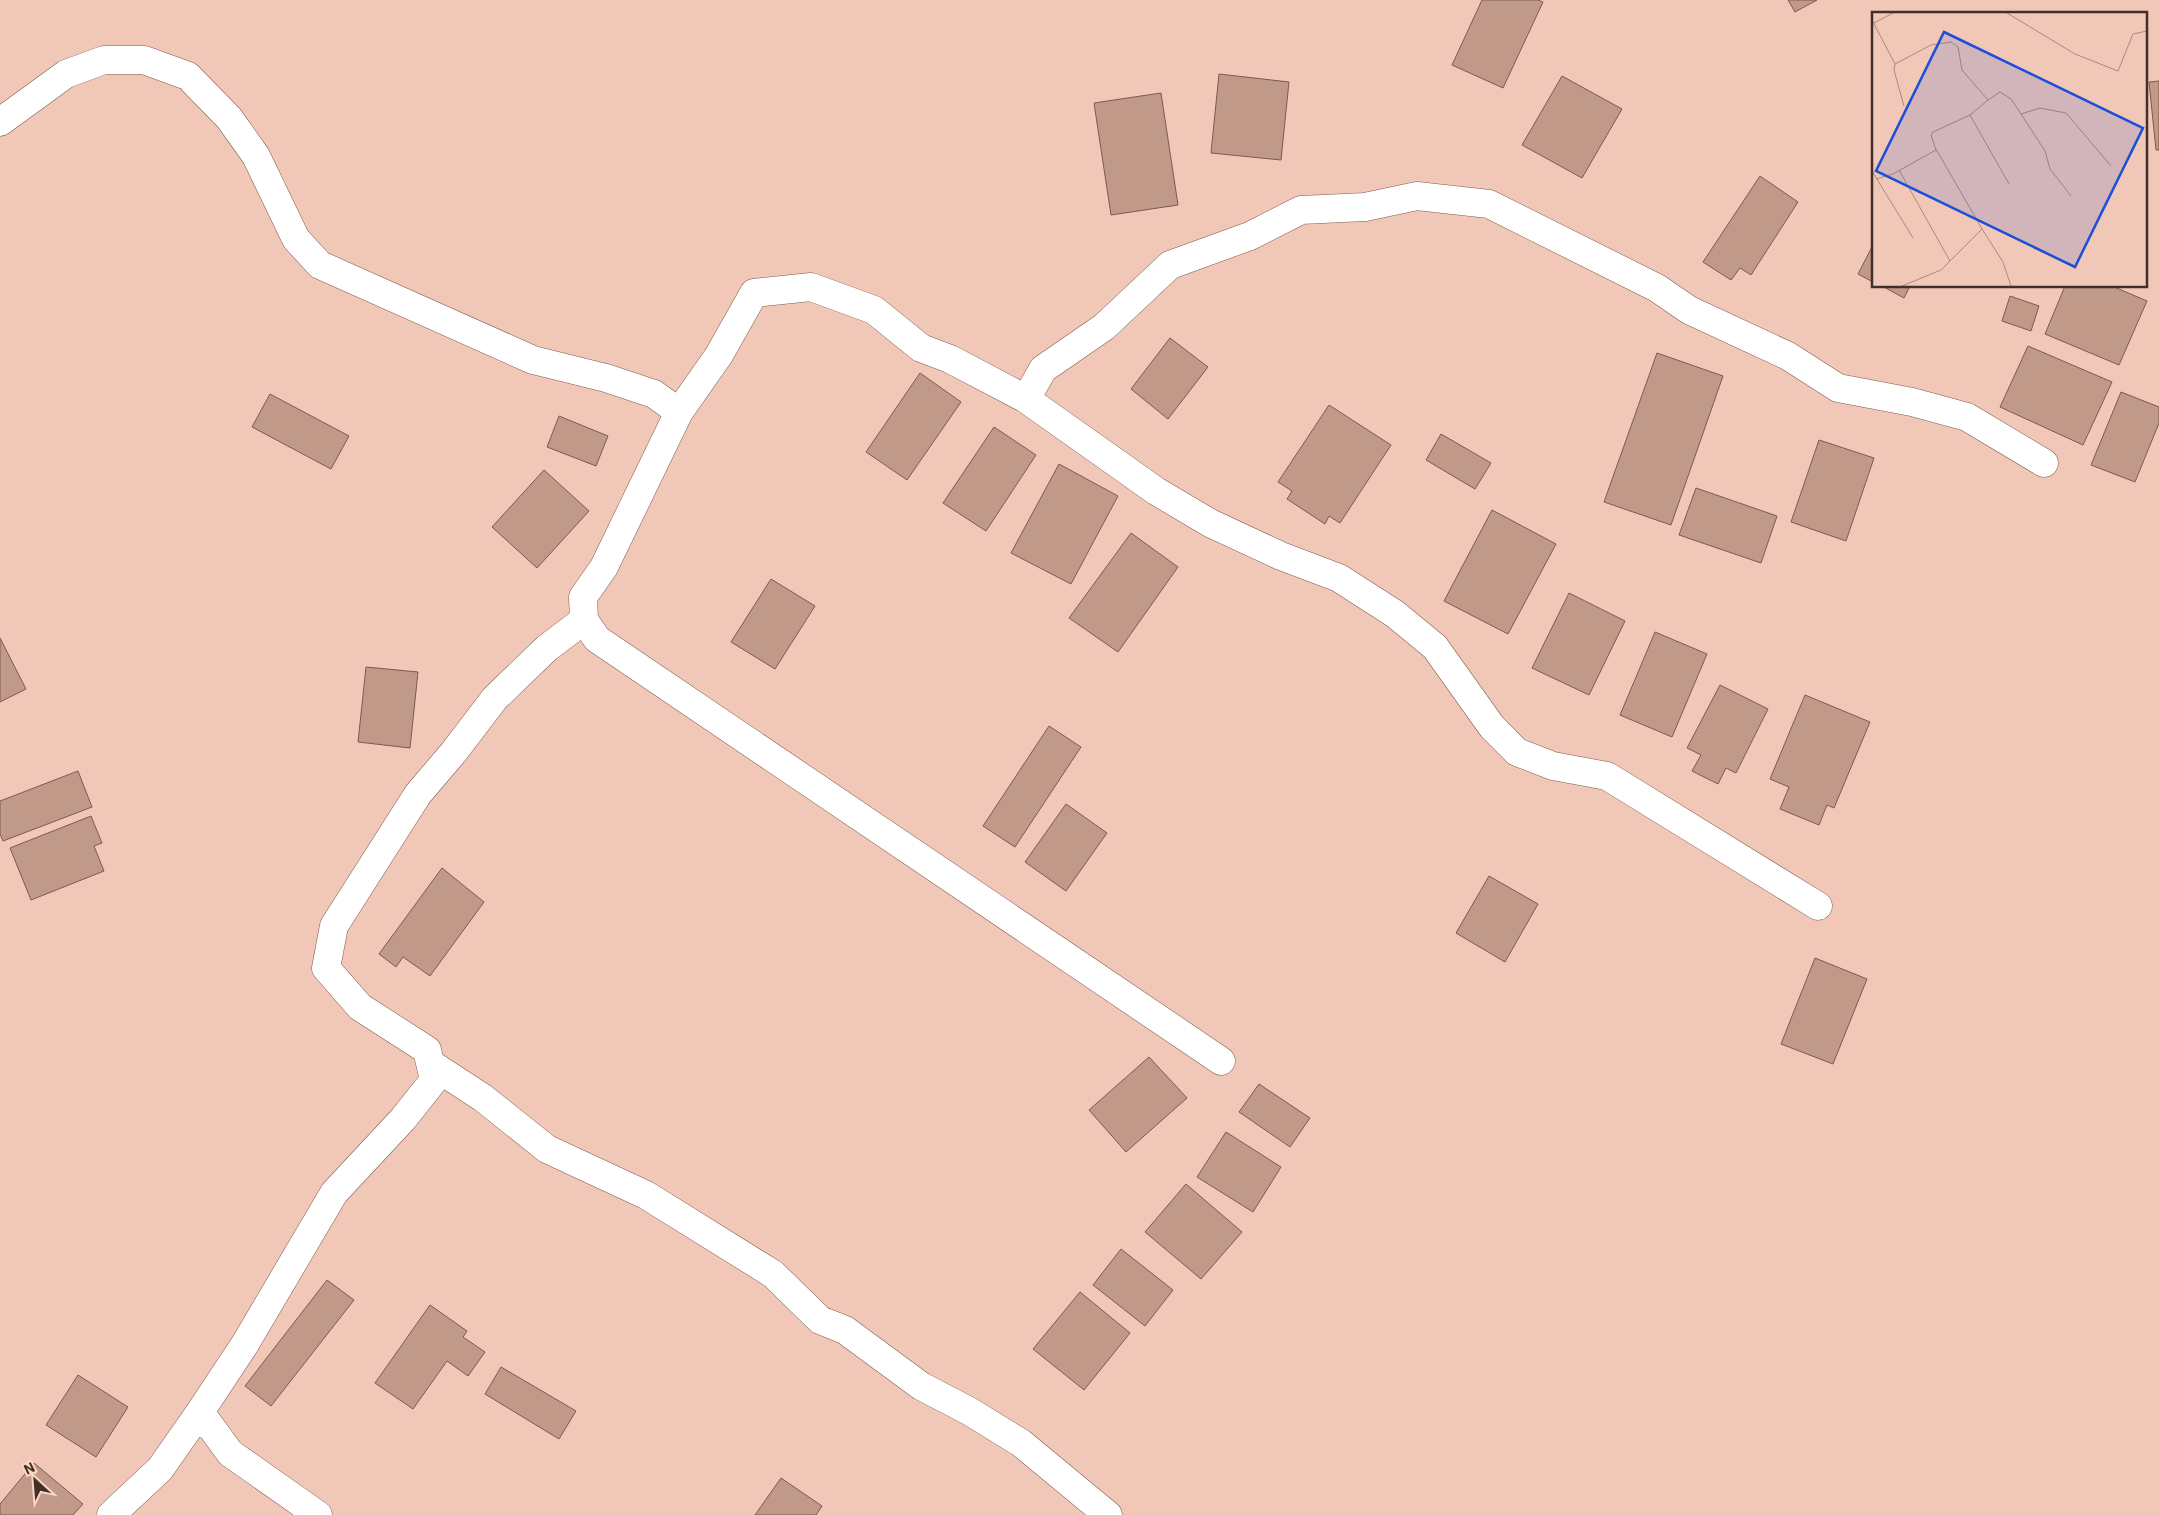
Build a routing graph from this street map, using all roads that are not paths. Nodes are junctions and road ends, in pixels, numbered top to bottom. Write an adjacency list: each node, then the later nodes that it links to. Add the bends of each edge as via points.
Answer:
1 (0, 122): 3 (street, via 66,74 104,60 144,60 188,76 229,118 256,156 296,239 320,265 533,360 654,394)
2 (1026, 399): 3 (street, via 950,359 921,348 874,310 811,287 754,293 719,355); 4 (street, via 1043,369 1104,327 1170,264 1250,236 1301,210 1365,207 1417,196 1489,204 1657,288 1689,310 1788,356 1838,388 1912,402 1967,417); 6 (street, via 1164,496 1210,523 1281,556 1339,578 1395,614 1435,647 1492,727 1517,752 1553,766 1607,776)
3 (679, 412): 5 (street, via 604,567 583,596)
4 (2044, 462)
5 (584, 620): 7 (street, via 597,639); 8 (street, via 547,648 495,698 418,794 334,926 326,968 360,1007 428,1050)
6 (1818, 906)
7 (1221, 1061)
8 (431, 1064): 9 (street, via 434,1080 403,1119 334,1193 250,1337); 12 (street, via 483,1098 547,1149 646,1195 773,1274 820,1320 844,1330 921,1386 1021,1444)
9 (200, 1412): 10 (street, via 160,1469); 11 (street, via 230,1453)
10 (111, 1515)
11 (318, 1515)
12 (1108, 1515)

